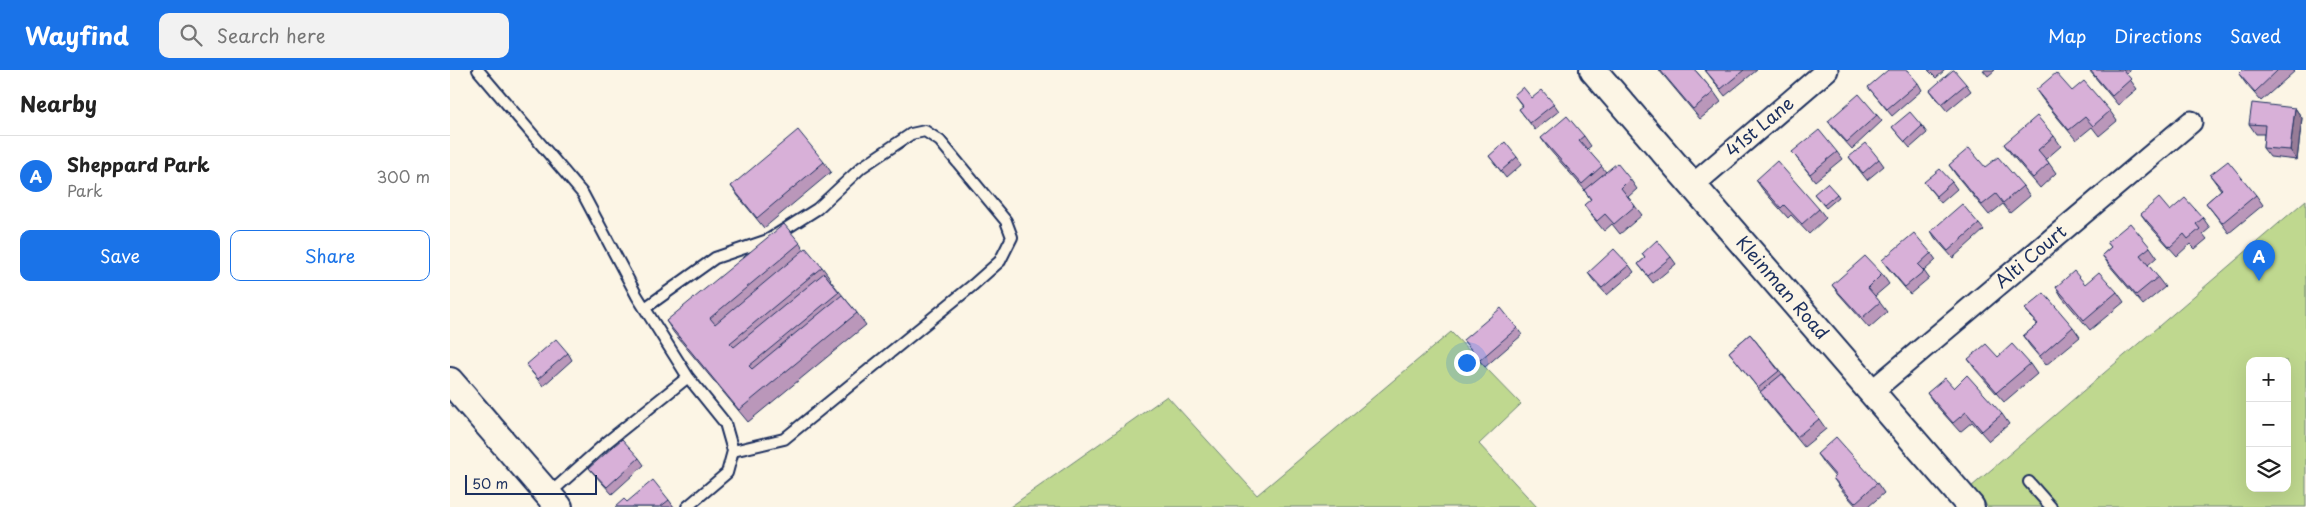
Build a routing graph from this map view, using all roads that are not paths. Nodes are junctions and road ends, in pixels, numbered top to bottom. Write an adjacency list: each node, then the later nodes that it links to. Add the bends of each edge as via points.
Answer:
1 (478, 70): 6 (lane, via 583,194)
2 (1593, 70): 5 (street, Kleinman Road)
3 (1828, 70): 5 (street, 41st Lane)
4 (2191, 122): 9 (street, Alti Court)
5 (1693, 184): 9 (street, Kleinman Road)
6 (645, 308): 7 (lane); 10 (lane, via 714,258 768,240 817,209 862,167 911,134 925,131 940,141 1006,221 1012,237 1000,261 973,285 784,439)
7 (688, 377): 10 (lane, via 725,423); 12 (lane, via 606,442)
8 (450, 381): 12 (street)
9 (1871, 392): 14 (street, Kleinman Road)
10 (733, 451): 13 (lane, via 727,473)
11 (2029, 482): 15 (lane)
12 (554, 501)
13 (687, 507)
14 (1971, 507)
15 (2051, 507)

